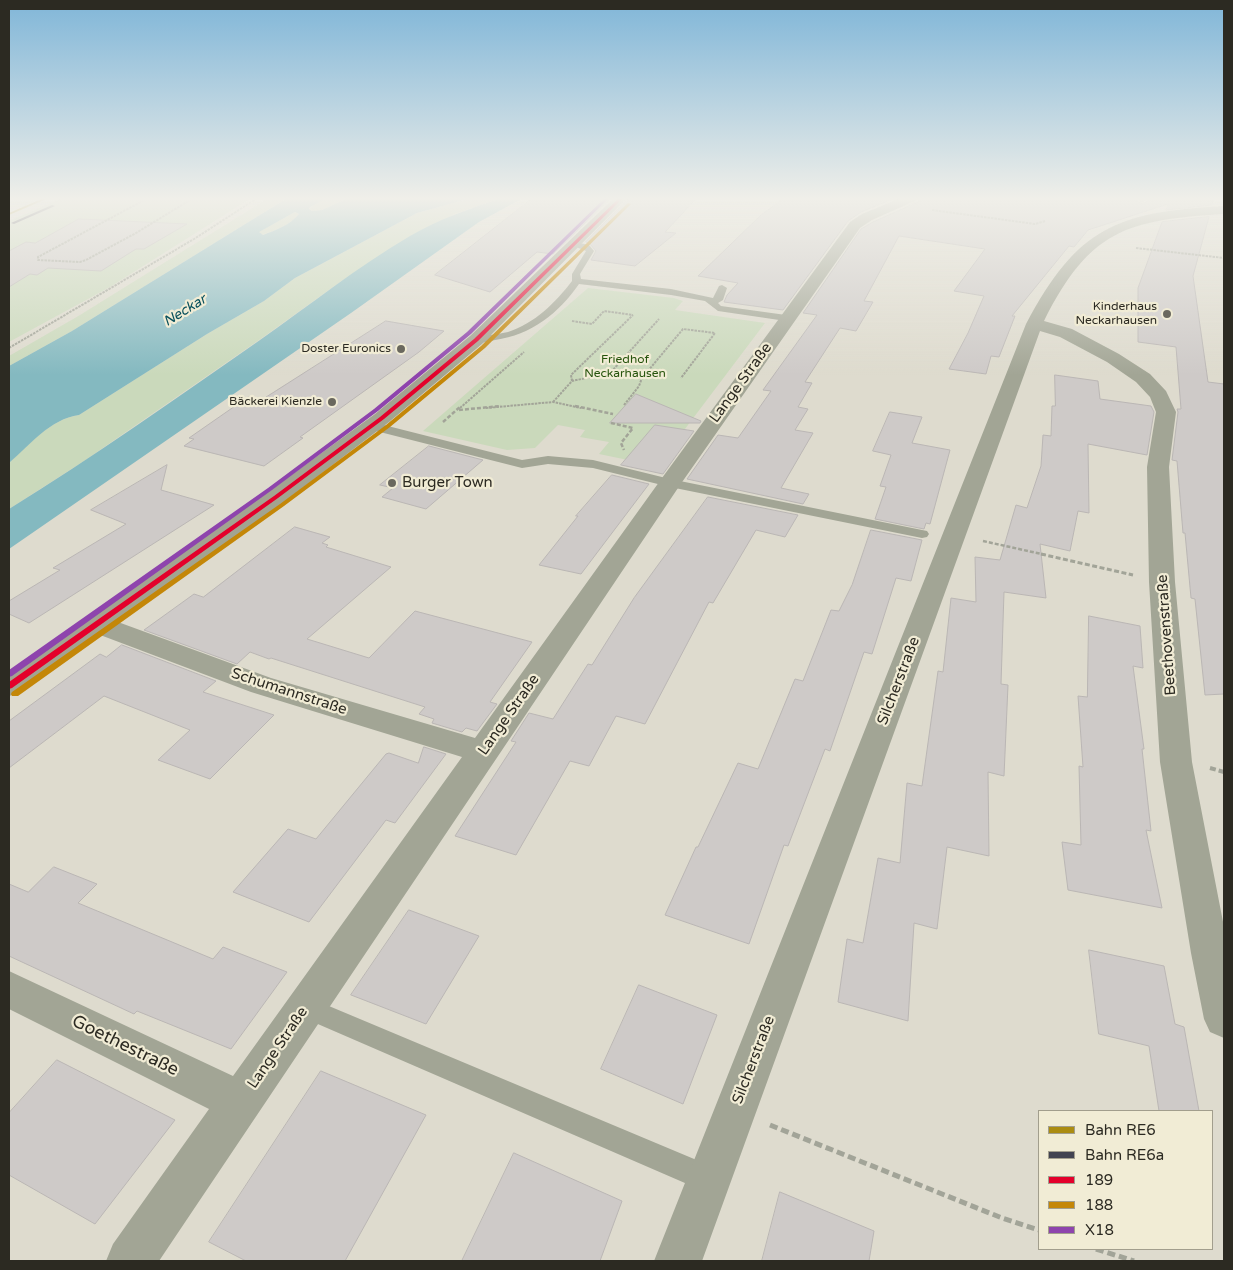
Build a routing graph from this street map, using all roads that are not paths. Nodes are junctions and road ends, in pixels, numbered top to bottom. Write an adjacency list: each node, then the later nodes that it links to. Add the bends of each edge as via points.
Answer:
1 (561, 256): 10 (main road)
2 (587, 256): 5 (lane, via 576,274)
3 (832, 256): 8 (street, Lange Straße)
4 (1078, 256): 9 (street, Silcherstraße, via 1048,297)
5 (576, 282): 7 (lane, via 670,292); 10 (lane, via 539,321 523,331)
6 (722, 288): 7 (lane, via 718,300)
7 (712, 301): 8 (lane, via 712,305 718,308)
8 (786, 318): 13 (street, Lange Straße)
9 (1034, 324): 20 (street, Beethovenstraße, via 1066,334 1113,358 1143,378 1159,395 1166,412 1158,467 1162,582 1176,762); 22 (street, Silcherstraße)
10 (476, 340): 11 (main road)
11 (372, 426): 12 (lane); 15 (main road)
12 (421, 437): 13 (lane, via 522,464 565,461)
13 (670, 483): 14 (lane); 17 (street, Lange Straße)
14 (922, 534)
15 (97, 624): 16 (main road); 17 (street, Schumannstraße, via 261,685)
16 (9, 686)
17 (483, 752): 19 (street, Lange Straße)
18 (9, 989): 21 (street, Goethestraße)
19 (305, 1007): 21 (street, Lange Straße); 22 (lane)
20 (1224, 1019)
21 (241, 1102): 23 (street, Lange Straße)
22 (708, 1179): 24 (street, Silcherstraße)
23 (130, 1261)
24 (678, 1261)

